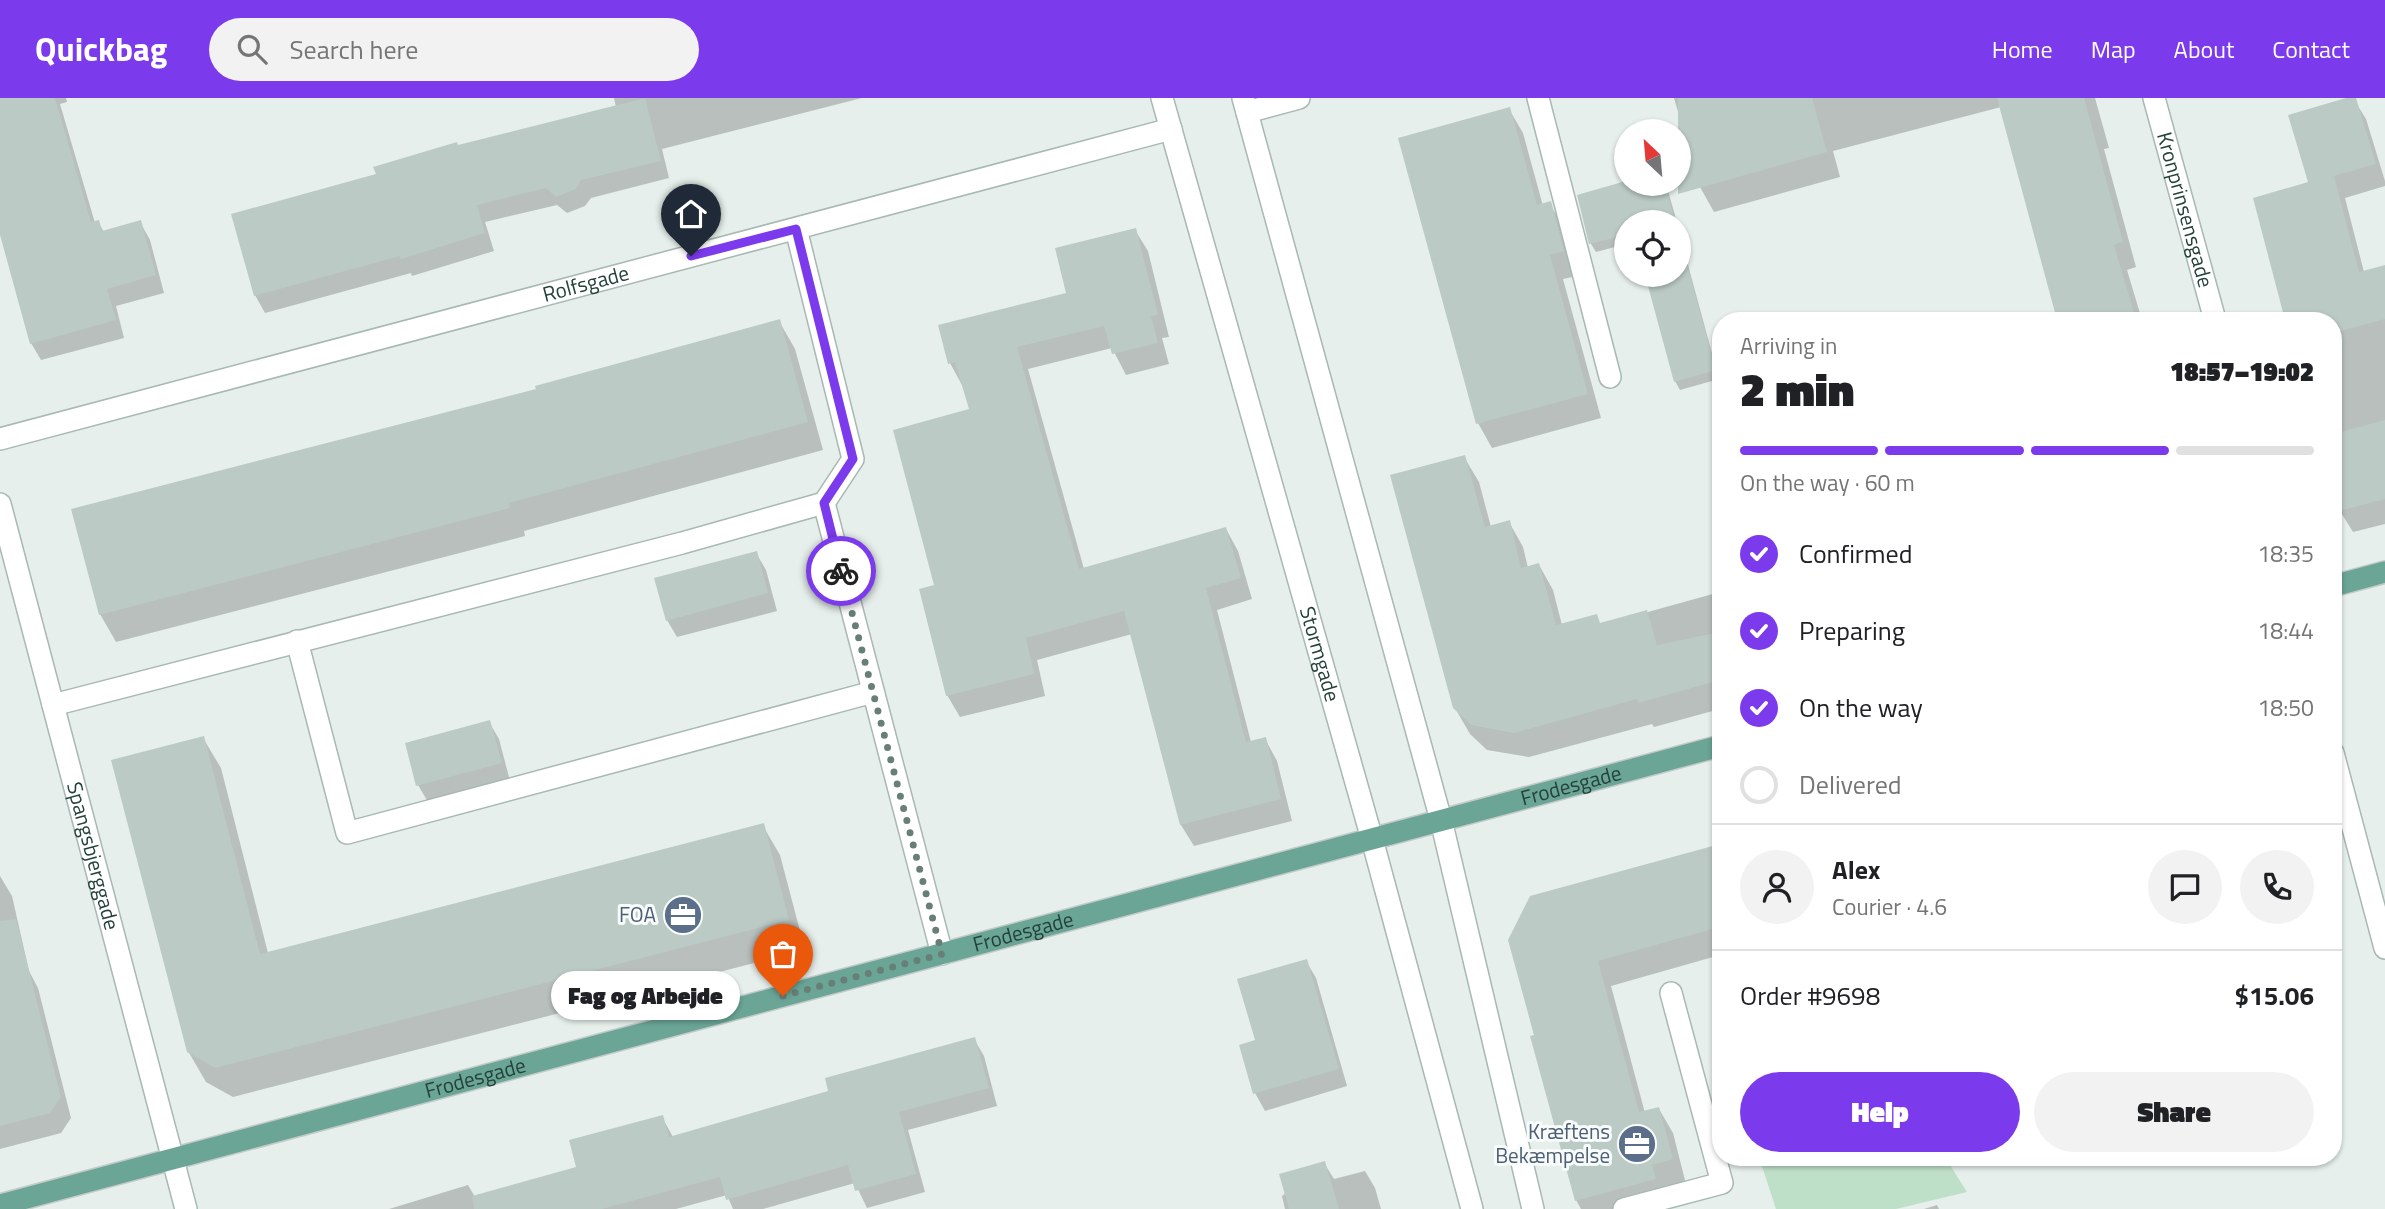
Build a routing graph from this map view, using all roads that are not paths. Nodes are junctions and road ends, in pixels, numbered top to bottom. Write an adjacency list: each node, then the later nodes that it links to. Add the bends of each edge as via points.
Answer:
1 (1162, 98): 6 (street, Stormgade)
2 (1299, 98): 5 (street)
3 (1538, 98): 9 (street)
4 (2154, 98): 8 (street, Kronprinsensgade)
5 (1245, 105): 20 (street)
6 (1171, 129): 7 (street, Rolfsgade); 21 (street, Stormgade)
7 (796, 229): 10 (street, Rolfsgade); 11 (street, via 853,459)
8 (2213, 312)
9 (1610, 377)
10 (0, 439)
11 (824, 503): 15 (street); 16 (street)
12 (0, 504): 17 (street, Spangsbjerggade)
13 (2385, 572): 14 (main road)
14 (2342, 584)
15 (297, 641): 16 (street, via 347,833); 17 (street)
16 (873, 692): 23 (street)
17 (53, 705): 26 (street, Spangsbjerggade)
18 (1712, 748): 20 (main road, Frodesgade)
19 (2342, 787): 22 (street)
20 (1440, 820): 21 (main road, Frodesgade); 31 (street)
21 (1373, 839): 23 (main road, Frodesgade); 30 (street, Stormgade)
22 (2385, 948)
23 (942, 954): 26 (main road, Frodesgade)
24 (1671, 993): 25 (street)
25 (1712, 1116)
26 (173, 1159): 28 (main road, Frodesgade); 29 (street, Spangsbjerggade)
27 (1720, 1166): 32 (street, via 1722,1182)
28 (0, 1205)
29 (186, 1209)
30 (1472, 1209)
31 (1533, 1209)
32 (1624, 1209)

